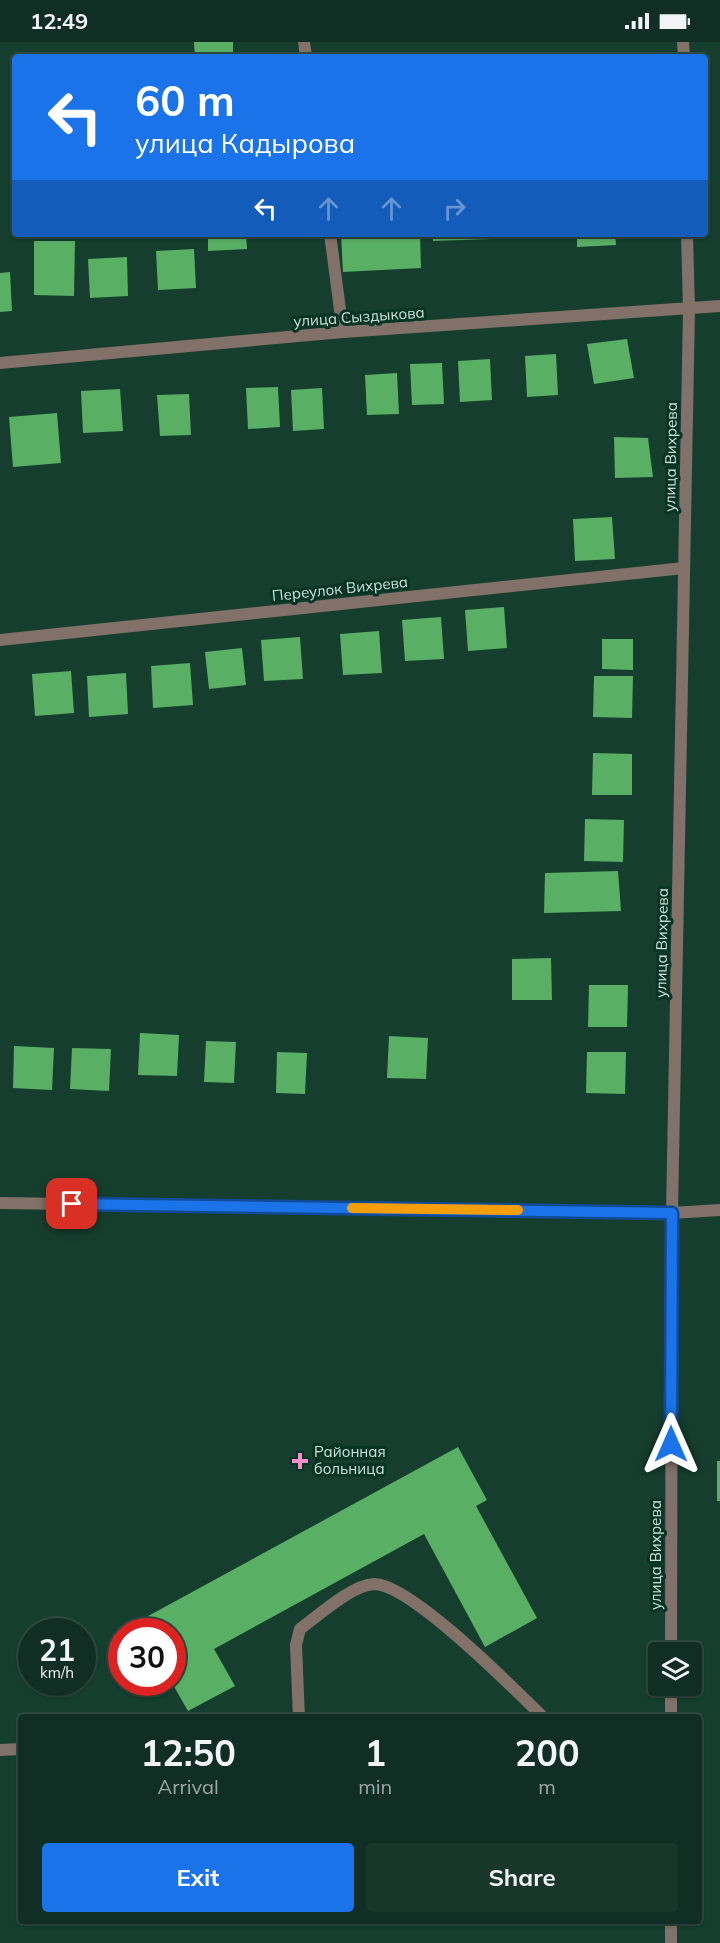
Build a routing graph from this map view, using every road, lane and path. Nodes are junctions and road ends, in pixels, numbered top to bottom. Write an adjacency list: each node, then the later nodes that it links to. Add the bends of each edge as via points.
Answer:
1 (330, 237): 5 (street)
2 (687, 237): 4 (street, улица Вихрева)
3 (720, 306): 4 (street, улица Сыздыкова)
4 (689, 309): 5 (street, улица Сыздыкова); 7 (street, улица Вихрева)
5 (343, 332): 6 (street, улица Сыздыкова)
6 (0, 363)
7 (684, 568): 8 (street, Переулок Вихрева); 11 (street, улица Вихрева)
8 (0, 640)
9 (0, 1203): 11 (street)
10 (720, 1210): 11 (street)
11 (672, 1213): 12 (street, улица Вихрева)
12 (671, 1642)
13 (671, 1696): 16 (street)
14 (299, 1714): 15 (street, via 296,1645 300,1629 358,1587 376,1584 404,1595 482,1658)
15 (540, 1714)
16 (671, 1714)
17 (18, 1749): 18 (street)
18 (0, 1750)
19 (671, 1924): 20 (street)
20 (671, 1943)

